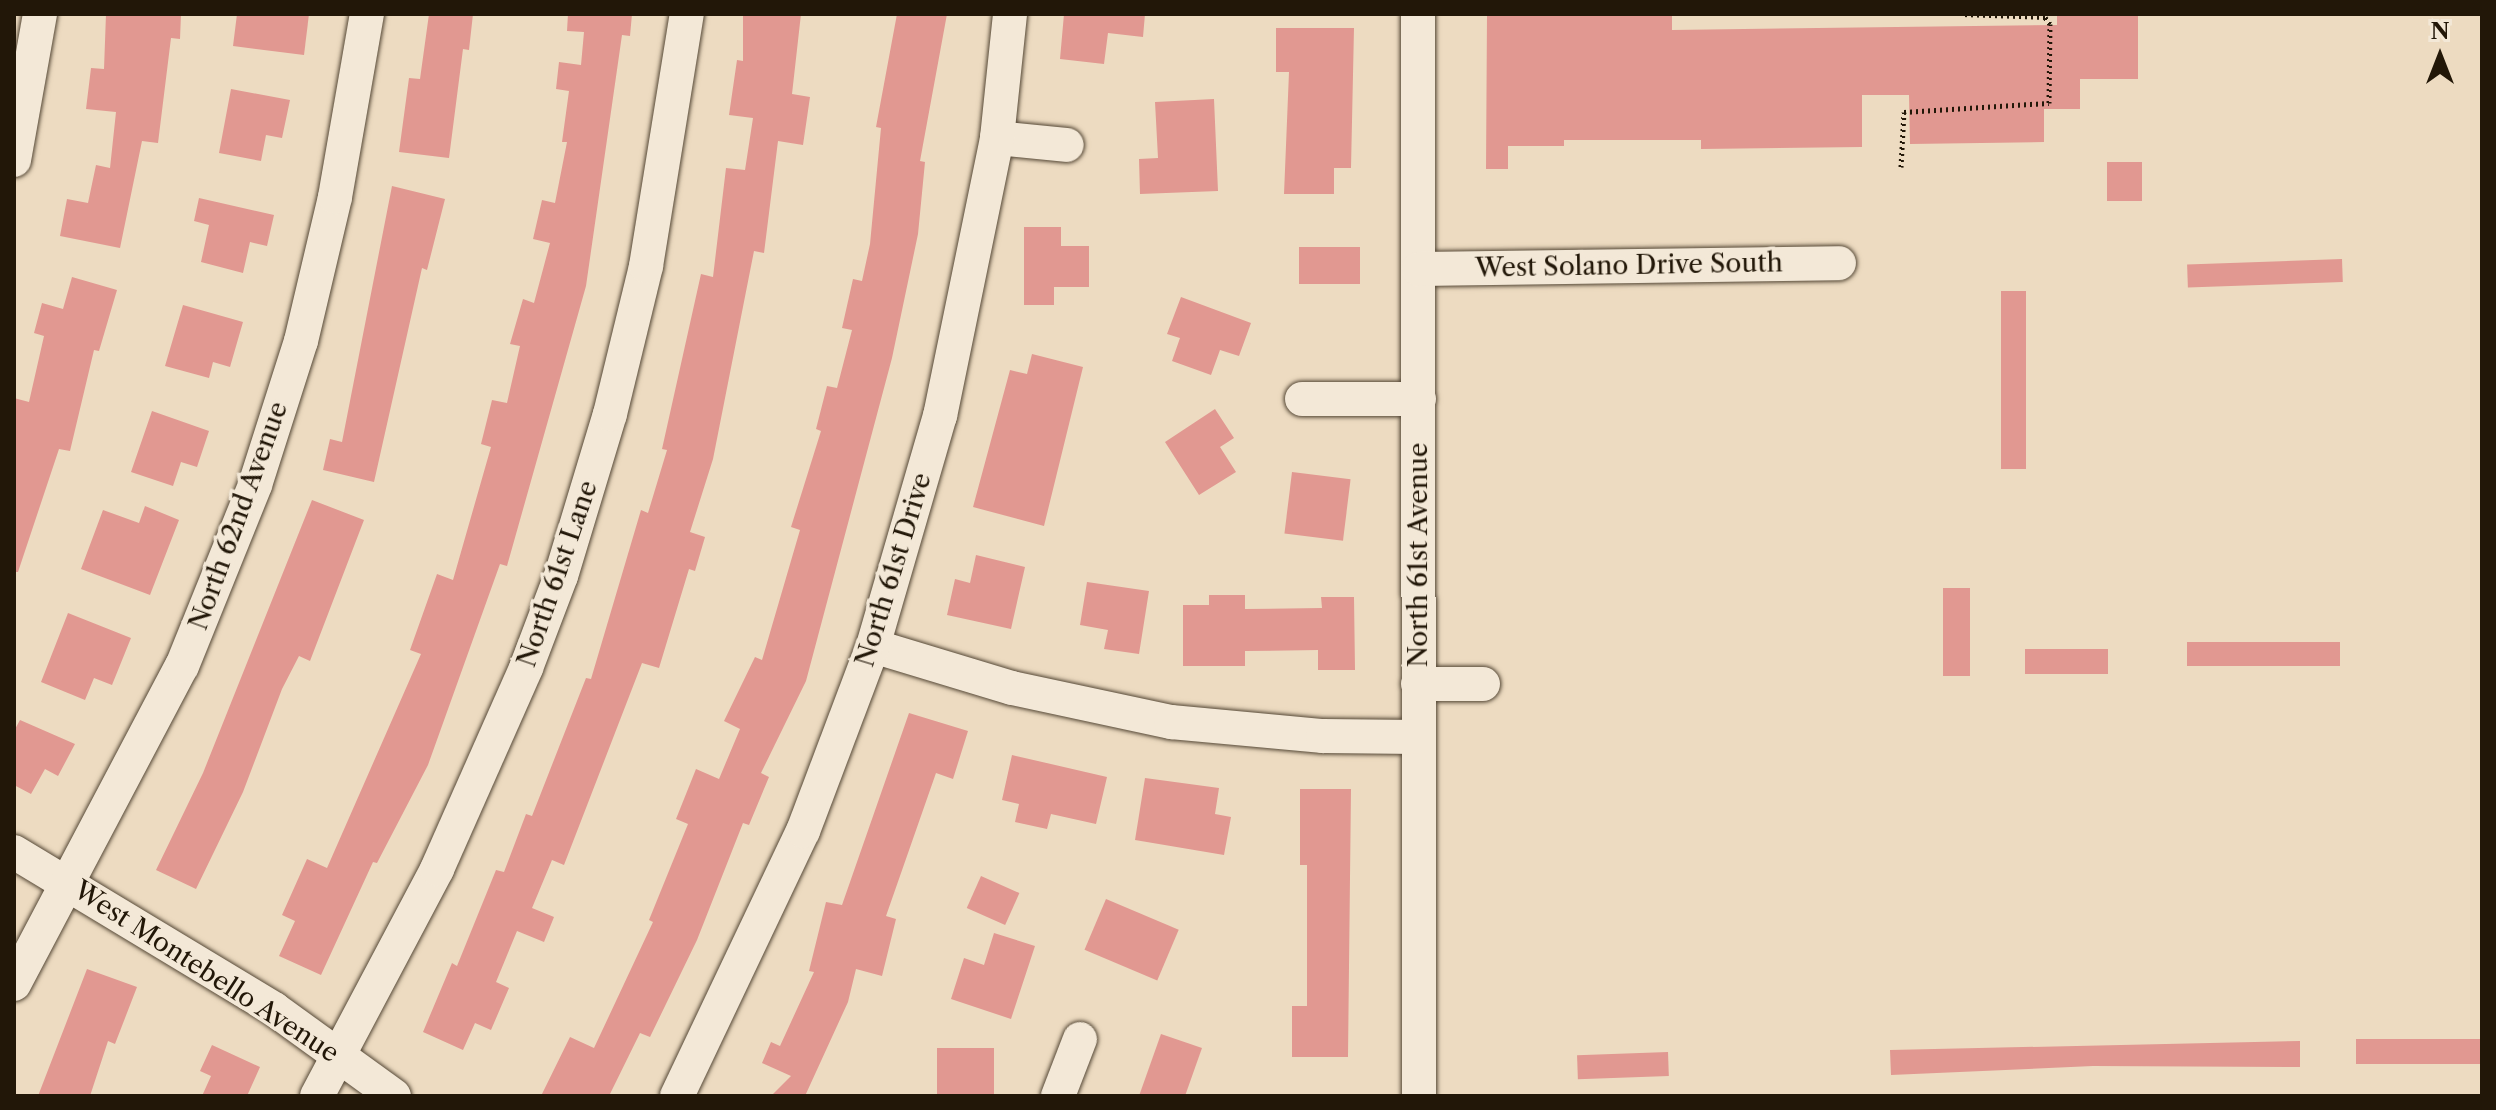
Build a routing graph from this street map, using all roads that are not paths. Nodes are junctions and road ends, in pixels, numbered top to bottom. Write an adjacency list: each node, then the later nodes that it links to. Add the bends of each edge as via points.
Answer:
1 (40, 14): 8 (street)
2 (367, 14): 18 (street, North 62nd Avenue, via 311,298 255,485 182,666)
3 (687, 14): 21 (street, North 61st Lane, via 646,266 610,414 561,576 437,869)
4 (1010, 14): 6 (street, North 61st Drive)
5 (1418, 14): 10 (street, North 61st Avenue)
6 (997, 138): 7 (street); 13 (street, North 61st Drive, via 940,416)
7 (1067, 145)
8 (14, 160)
9 (1839, 263): 10 (street, West Solano Drive South)
10 (1419, 269): 12 (street, North 61st Avenue)
11 (1302, 399): 12 (street)
12 (1419, 399): 14 (street, North 61st Avenue)
13 (873, 646): 16 (street, via 1012,688 1171,722 1296,734); 24 (street, North 61st Drive, via 774,897)
14 (1418, 684): 15 (street); 16 (street, North 61st Avenue)
15 (1483, 684)
16 (1418, 737): 26 (street, North 61st Avenue)
17 (14, 852): 18 (street, West Montebello Avenue)
18 (70, 884): 19 (street, North 62nd Avenue); 21 (street, West Montebello Avenue, via 274,1009)
19 (14, 984)
20 (1080, 1039): 25 (street)
21 (340, 1057): 22 (street, North 61st Lane); 23 (street, West Montebello Avenue)
22 (317, 1096)
23 (394, 1096)
24 (677, 1096)
25 (1058, 1096)
26 (1419, 1096)

